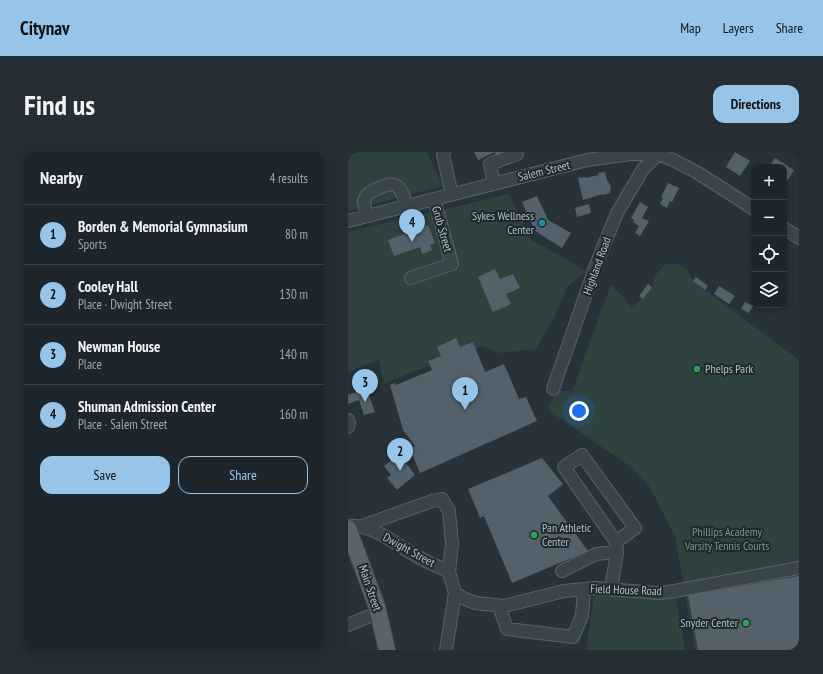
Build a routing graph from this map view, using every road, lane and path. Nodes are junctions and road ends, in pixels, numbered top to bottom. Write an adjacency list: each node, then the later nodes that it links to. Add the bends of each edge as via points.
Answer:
1 (444, 152): 6 (street)
2 (659, 153): 4 (street, Salem Street); 9 (street, Salem Street, via 698,173); 15 (street, Highland Road, via 642,169 617,213)
3 (517, 154): 5 (street, via 490,164)
4 (587, 156): 5 (street, Salem Street)
5 (494, 184): 7 (street, Salem Street)
6 (450, 186)
7 (434, 199): 8 (street, Salem Street); 14 (street, Grub Street, via 452,264)
8 (407, 206): 10 (street, Salem Street); 10 (street, via 400,189 395,185 388,185 367,195 364,201)
9 (751, 207)
10 (366, 216): 11 (street, Salem Street)
11 (348, 220)
12 (787, 230): 13 (street)
13 (799, 238)
14 (411, 278)
15 (553, 389)
16 (348, 420): 17 (street)
17 (348, 427)
18 (353, 527): 22 (street, Dwight Street, via 382,535 414,555); 22 (street, via 442,499 449,511 452,544); 30 (main road, Main Street)
19 (617, 547): 19 (street, via 564,467 582,455 636,528); 23 (street, via 596,554); 25 (street)
20 (348, 560): 28 (main road, Main Street)
21 (799, 568): 25 (street, Field House Road, via 663,592)
22 (449, 572): 26 (street, Dwight Street)
23 (562, 572)
24 (584, 589): 25 (street, Field House Road); 27 (street, Field House Road, via 564,590); 27 (street, via 582,616 573,637 506,629)
25 (611, 589)
26 (455, 592): 27 (street, Field House Road, via 475,603); 31 (street)
27 (499, 606)
28 (372, 616): 29 (street); 30 (main road, Main Street)
29 (348, 625)
30 (387, 650)
31 (446, 650)

